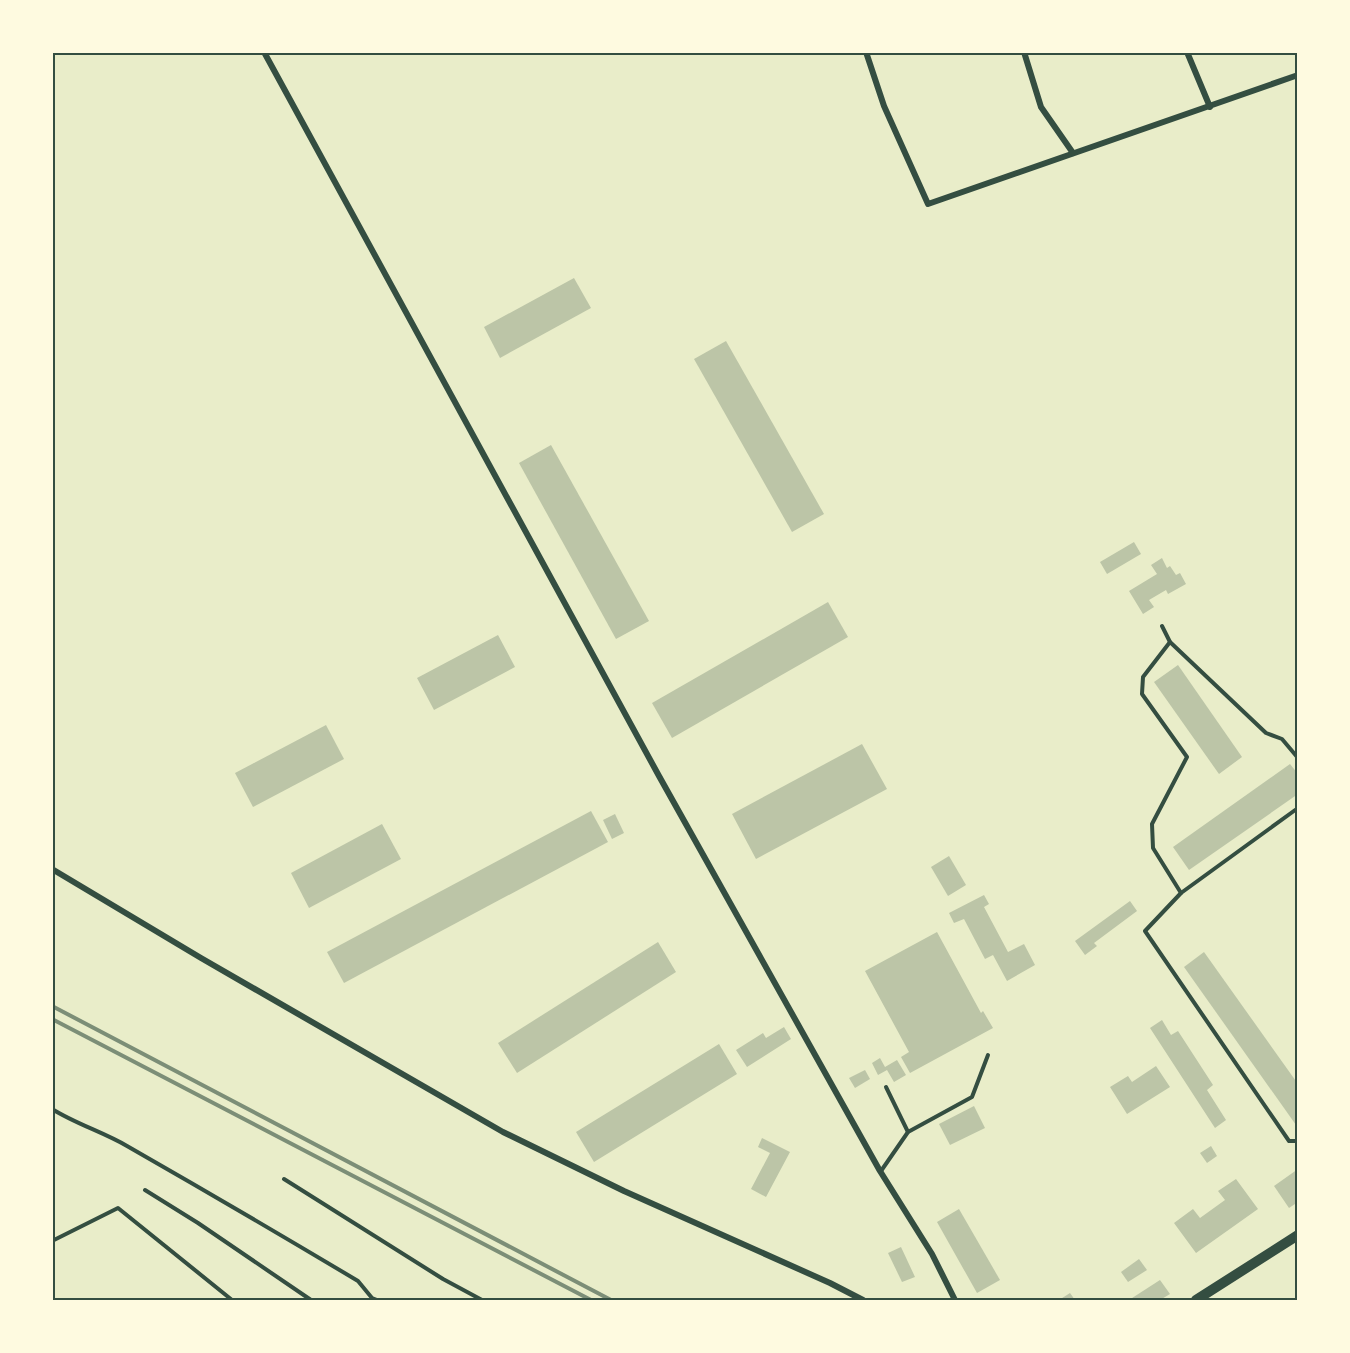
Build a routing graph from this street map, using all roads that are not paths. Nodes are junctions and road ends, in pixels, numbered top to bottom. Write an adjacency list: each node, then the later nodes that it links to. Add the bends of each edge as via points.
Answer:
1 (264, 52): 19 (street, via 659,776)
2 (866, 52): 7 (street, via 884,106 928,204)
3 (1024, 52): 7 (street, via 1041,107)
4 (1187, 52): 6 (street)
5 (1298, 75): 6 (street)
6 (1210, 107): 7 (street)
7 (1073, 153)
8 (1162, 626): 9 (lane)
9 (1170, 642): 10 (lane, via 1266,733 1282,739); 13 (lane, via 1143,677 1142,694 1186,757 1152,824 1153,848)
10 (1298, 758)
11 (1298, 808): 13 (lane)
12 (52, 869): 28 (street, via 503,1132)
13 (1181, 893): 18 (lane, via 1146,930 1289,1141)
14 (987, 1055): 17 (lane, via 972,1097)
15 (886, 1087): 17 (lane)
16 (52, 1109): 26 (lane, via 113,1138 277,1233 358,1281)
17 (908, 1132): 19 (lane)
18 (1298, 1141)
19 (880, 1171): 29 (street, via 932,1254)
20 (284, 1179): 27 (lane)
21 (145, 1190): 25 (lane)
22 (1298, 1235): 30 (main road)
23 (52, 1241): 24 (lane, via 118,1208)
24 (232, 1300)
25 (311, 1300)
26 (377, 1300)
27 (483, 1300)
28 (863, 1300)
29 (955, 1300)
30 (1196, 1300)

